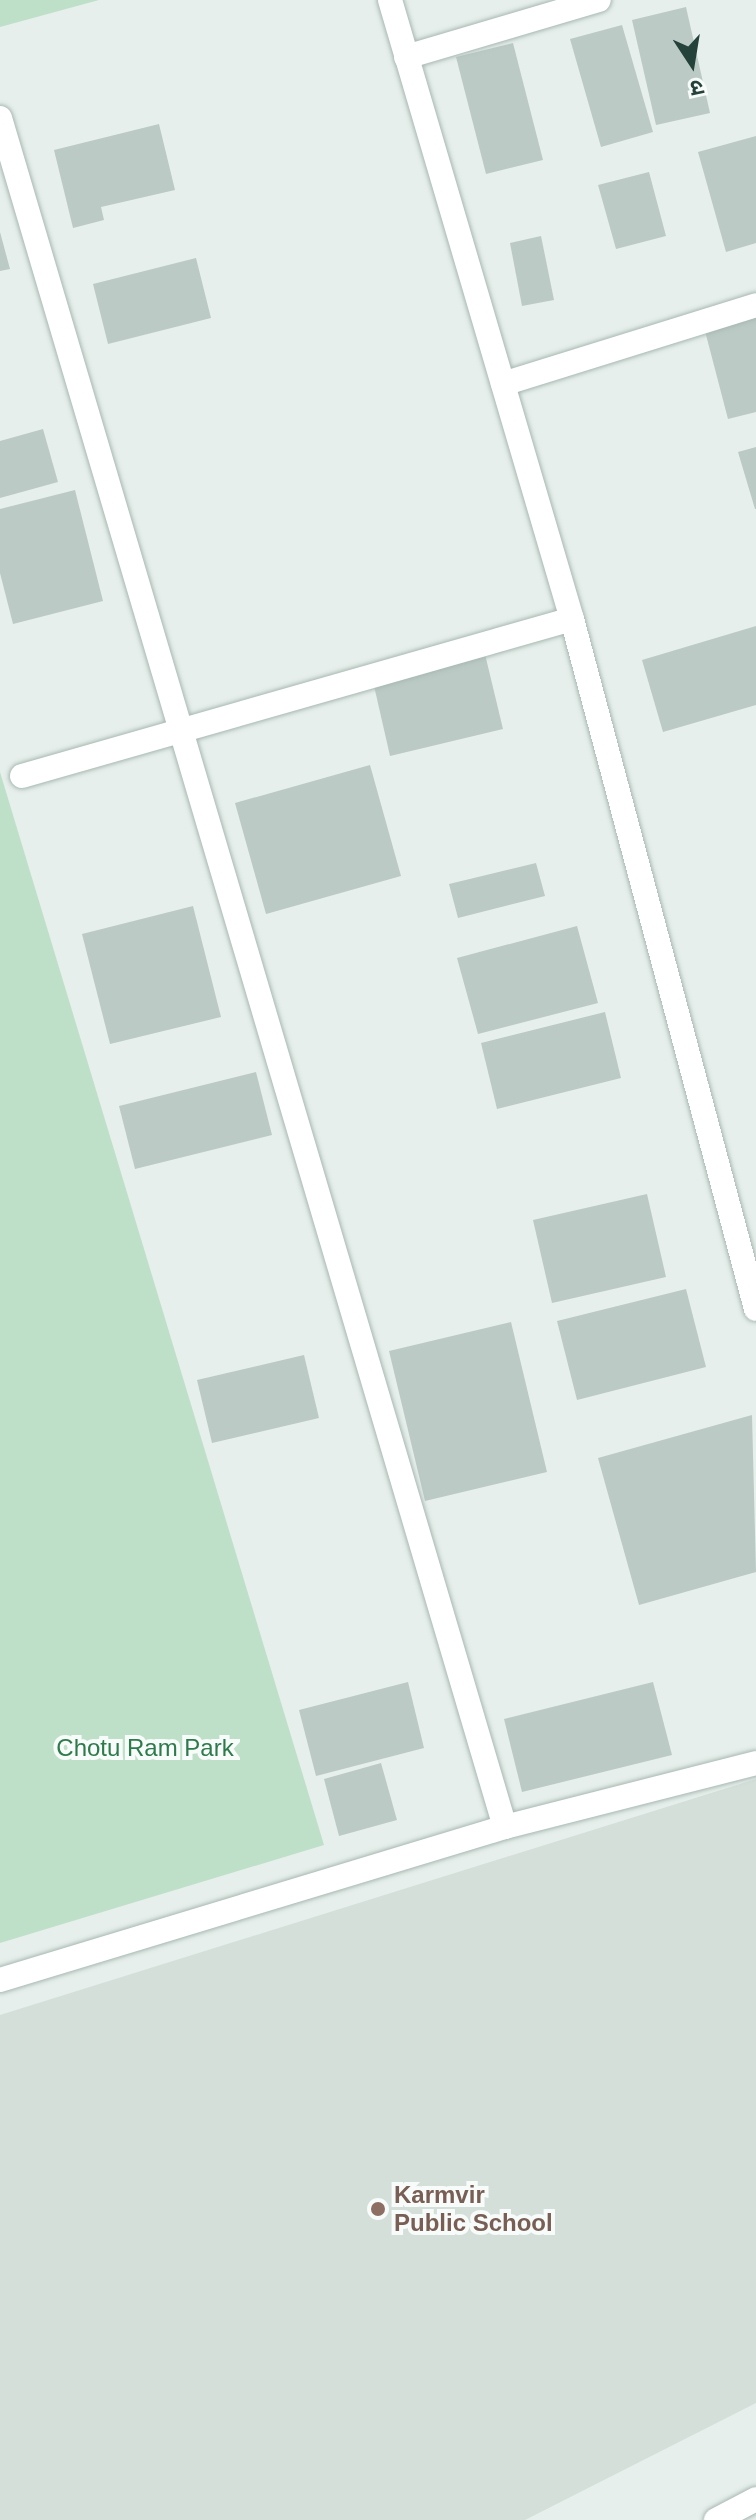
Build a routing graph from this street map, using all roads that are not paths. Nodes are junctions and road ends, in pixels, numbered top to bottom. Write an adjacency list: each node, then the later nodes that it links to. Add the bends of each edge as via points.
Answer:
1 (390, 0): 3 (street)
2 (599, 0): 3 (street)
3 (406, 57): 6 (street)
4 (0, 118): 8 (street)
5 (756, 305): 6 (street)
6 (503, 384): 7 (street)
7 (572, 619): 8 (street); 10 (street)
8 (181, 730): 9 (street); 13 (street)
9 (22, 776)
10 (745, 1228): 11 (street)
11 (756, 1309)
12 (756, 1763): 13 (street)
13 (505, 1827): 14 (street)
14 (0, 1980)
15 (756, 2499): 16 (street)
16 (716, 2520)

